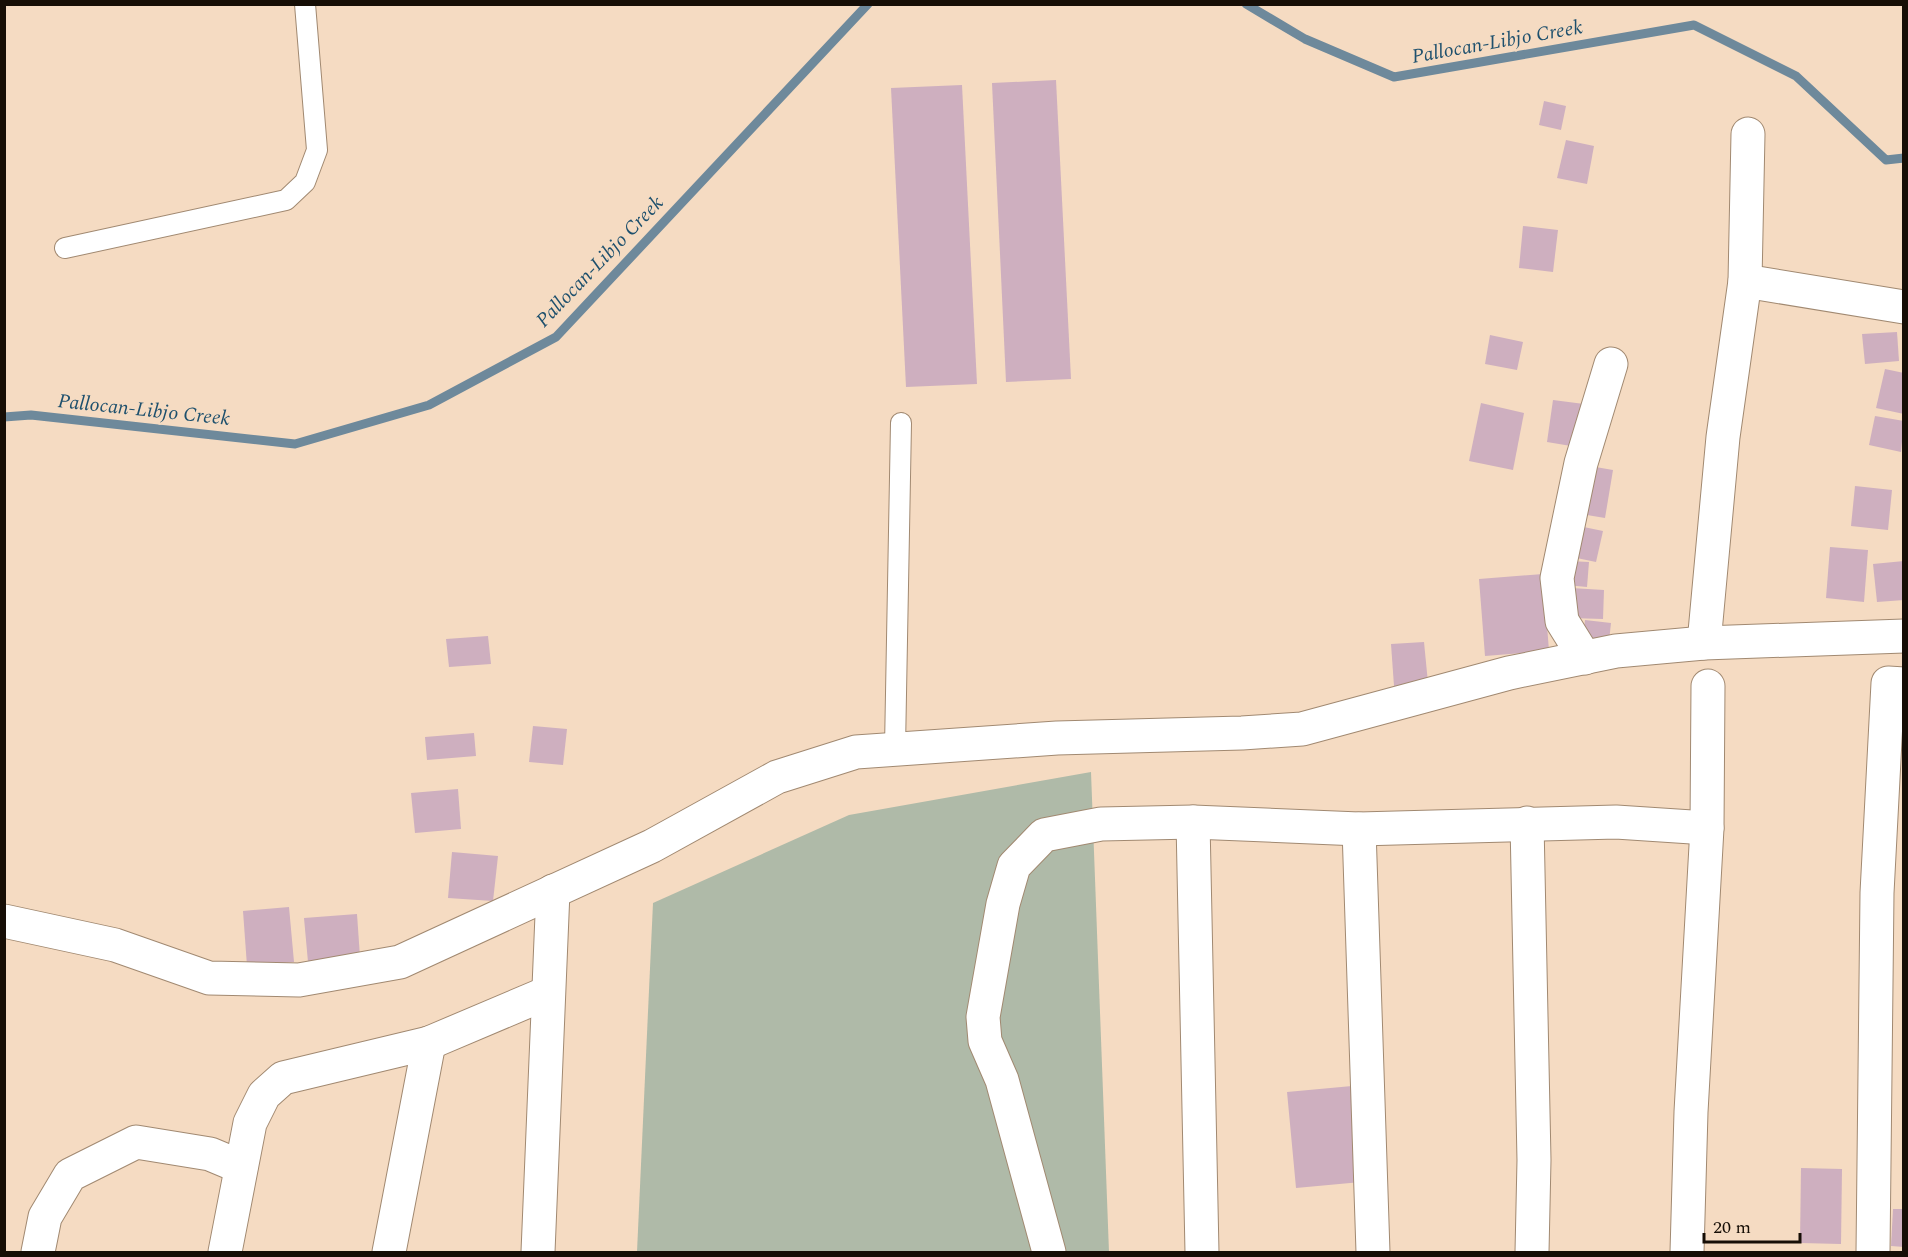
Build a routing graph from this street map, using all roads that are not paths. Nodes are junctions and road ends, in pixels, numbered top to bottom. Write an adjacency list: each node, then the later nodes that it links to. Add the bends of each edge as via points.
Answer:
1 (306, 4): 3 (lane, via 317,150 305,182 286,200)
2 (1748, 134): 4 (street)
3 (65, 248)
4 (1745, 281): 5 (street); 9 (street, via 1723,437)
5 (1904, 307)
6 (1611, 364): 10 (street, via 1581,463 1557,578 1562,621)
7 (902, 423): 13 (lane)
8 (1904, 636): 9 (street)
9 (1704, 643): 10 (street, via 1616,651)
10 (1585, 658): 13 (street, via 1509,673 1302,729)
11 (1904, 684): 19 (street, via 1888,683)
12 (1708, 686): 16 (street)
13 (895, 748): 18 (street, via 856,752 777,777 652,846)
14 (1193, 822): 17 (street); 28 (street, via 1101,824 1044,835 1014,866 1003,904 983,1017 985,1041 1002,1080); 29 (street)
15 (1527, 823): 16 (street, via 1616,822); 17 (street); 31 (street, via 1534,1160)
16 (1707, 828): 32 (street)
17 (1359, 829): 30 (street)
18 (553, 891): 20 (street, via 400,962 299,980 209,978 115,945); 21 (street)
19 (1890, 893): 33 (street)
20 (4, 921)
21 (548, 993): 22 (street); 27 (street)
22 (429, 1043): 23 (street, via 283,1078 264,1095 250,1123); 26 (street)
23 (241, 1167): 24 (street, via 210,1154 136,1143 70,1175 45,1217); 25 (street)
24 (38, 1252)
25 (225, 1252)
26 (389, 1252)
27 (538, 1252)
28 (1049, 1252)
29 (1202, 1252)
30 (1372, 1252)
31 (1532, 1252)
32 (1687, 1252)
33 (1873, 1252)

